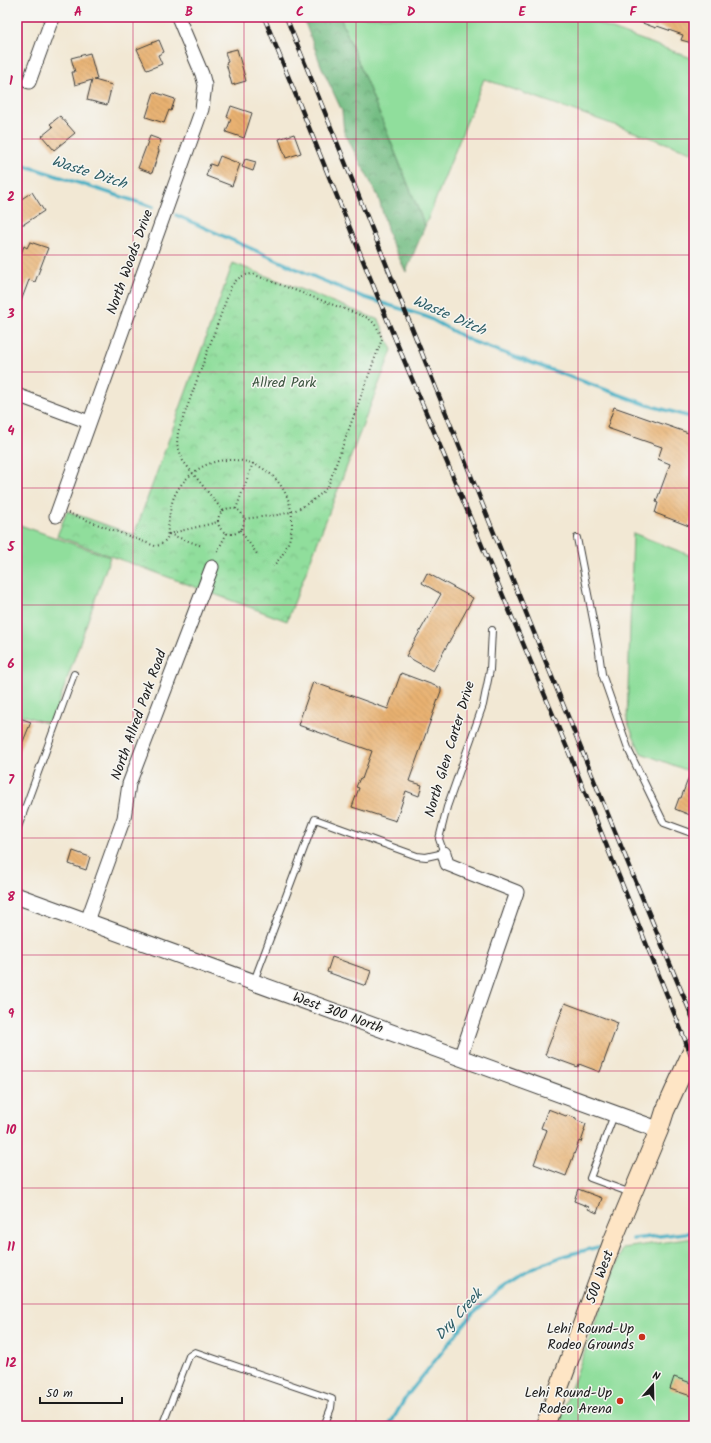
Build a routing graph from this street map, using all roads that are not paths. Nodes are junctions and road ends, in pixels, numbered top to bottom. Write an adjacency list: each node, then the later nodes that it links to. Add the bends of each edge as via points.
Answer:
1 (54, 17): 3 (street)
2 (178, 17): 5 (street, North Woods Drive, via 205,85 202,109)
3 (29, 82)
4 (17, 395): 5 (street)
5 (90, 422): 6 (street, North Woods Drive)
6 (60, 514)
7 (577, 538): 12 (lane, via 602,674 629,751 664,823)
8 (212, 567): 15 (street, North Allred Park Road, via 129,784 124,818)
9 (492, 630): 13 (lane, North Glen Carter Drive, via 490,670 483,705 447,807 439,839)
10 (74, 674): 11 (lane)
11 (17, 830)
12 (694, 834)
13 (444, 853): 16 (lane, via 417,856 315,819); 18 (street, via 447,864 517,892)
14 (17, 896): 15 (street, West 300 North)
15 (87, 921): 16 (street, West 300 North)
16 (254, 982): 18 (street, West 300 North)
17 (694, 1047): 21 (main road, 500 West)
18 (460, 1058): 20 (street, West 300 North)
19 (694, 1063): 21 (main road, 500 West, via 671,1114)
20 (615, 1114): 21 (street, West 300 North); 22 (lane, via 590,1178)
21 (659, 1130): 22 (main road, 500 West)
22 (633, 1194): 25 (main road, 500 West, via 613,1240)
23 (162, 1426): 24 (lane, via 189,1356 195,1352 332,1399)
24 (324, 1426)
25 (545, 1426)

